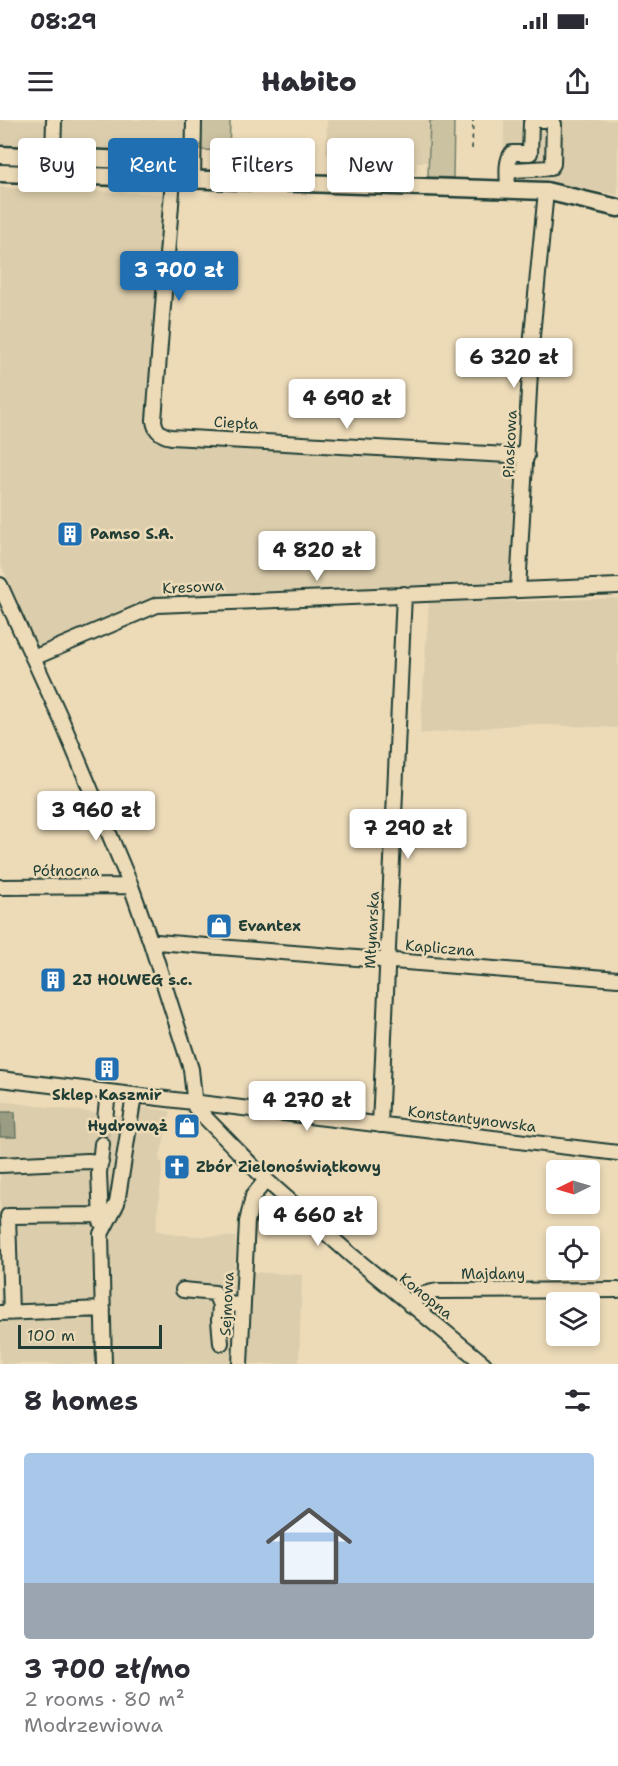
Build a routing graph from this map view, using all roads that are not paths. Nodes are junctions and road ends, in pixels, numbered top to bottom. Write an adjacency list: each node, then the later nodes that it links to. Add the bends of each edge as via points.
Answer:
1 (54, 120): 3 (street)
2 (194, 120): 4 (street)
3 (54, 138)
4 (194, 138)
5 (0, 155): 6 (main road)
6 (18, 156)
7 (529, 160): 7 (street, via 550,168 554,124 550,120 531,123); 11 (street, via 514,170); 12 (street)
8 (0, 174): 9 (main road)
9 (108, 177)
10 (198, 180): 11 (main road)
11 (508, 182): 12 (main road)
12 (528, 190): 13 (main road)
13 (546, 191): 15 (main road); 16 (street, Piaskowa, via 532,336)
14 (172, 192): 16 (street, Ciepła, via 154,420 160,433 171,437)
15 (618, 208)
16 (527, 456): 19 (street, Piaskowa)
17 (0, 585): 21 (street)
18 (618, 586): 19 (street, Kresowa)
19 (518, 590): 20 (street, Kresowa)
20 (404, 594): 21 (street, Kresowa, via 157,605); 25 (street, Młynarska)
21 (33, 658): 22 (street)
22 (131, 886): 23 (street, Północna); 24 (street)
23 (0, 887)
24 (152, 943): 25 (street, Kapliczna); 30 (street, via 192,1069)
25 (387, 960): 26 (street, Kapliczna); 32 (street, Młynarska)
26 (618, 979)
27 (0, 1079): 28 (street, Konstantynowska)
28 (108, 1092): 29 (street, Konstantynowska); 31 (street)
29 (134, 1095): 30 (street, Konstantynowska); 39 (street, via 117,1203)
30 (194, 1102): 32 (street, Konstantynowska); 37 (street, Konopna, via 197,1111)
31 (105, 1119)
32 (380, 1125): 34 (street, Konstantynowska)
33 (102, 1144): 35 (street)
34 (618, 1153)
35 (100, 1162): 36 (street); 38 (street)
36 (0, 1165)
37 (266, 1180): 42 (street, Sejmowa, via 249,1208); 44 (street, Konopna)
38 (100, 1215): 39 (street); 46 (street, via 8,1216)
39 (101, 1234): 45 (street)
40 (183, 1290): 43 (street, via 215,1293)
41 (618, 1290): 44 (street, Majdany, via 437,1291 419,1295)
42 (243, 1304): 43 (street); 49 (street, Sejmowa)
43 (220, 1305): 47 (street)
44 (410, 1305): 50 (street, Konopna)
45 (103, 1309): 46 (street); 48 (street)
46 (6, 1313)
47 (222, 1343)
48 (104, 1364)
49 (240, 1364)
50 (484, 1364)

